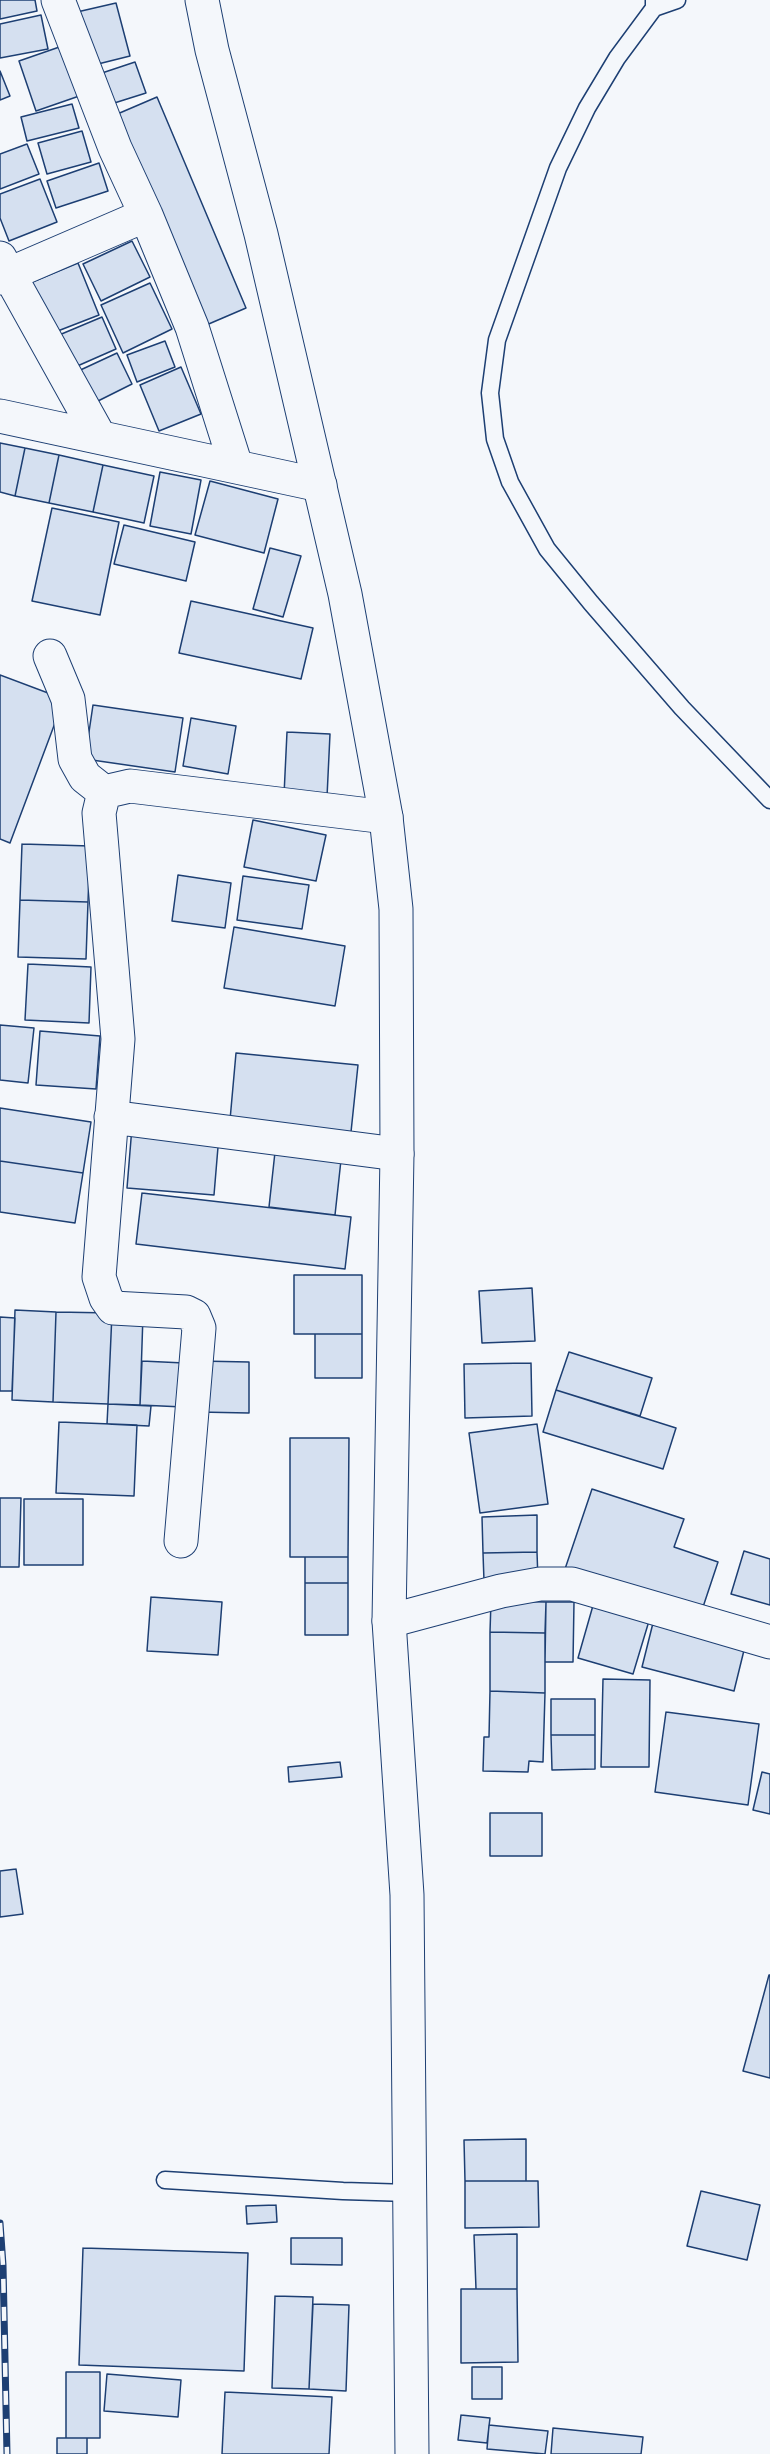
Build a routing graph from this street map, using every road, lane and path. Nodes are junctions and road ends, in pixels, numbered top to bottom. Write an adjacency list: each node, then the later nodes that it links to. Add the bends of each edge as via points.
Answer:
1 (58, 0): 5 (street, via 115,148)
2 (202, 0): 10 (street)
3 (677, 0): 4 (lane)
4 (654, 4): 13 (lane, via 587,108 558,168 497,340 490,393 495,439 510,482 547,549 682,708)
5 (146, 215): 6 (street); 9 (street, via 192,327)
6 (2, 270): 8 (street)
7 (0, 416): 8 (street)
8 (99, 436): 9 (street, via 162,453)
9 (236, 466): 10 (street)
10 (320, 485): 14 (street, via 345,594)
11 (50, 656): 12 (street, via 68,699 75,759 85,777)
12 (104, 792): 14 (street, via 130,786); 15 (street, via 99,813 118,1040)
13 (770, 800)
14 (386, 817): 16 (street, via 396,909)
15 (111, 1117): 16 (street); 17 (street, via 99,1277 106,1298 113,1308 186,1312 194,1316 199,1328)
16 (397, 1154): 18 (street)
17 (181, 1541)
18 (389, 1621): 19 (street, via 501,1591 540,1584 572,1584); 21 (street, via 407,1895)
19 (770, 1642)
20 (165, 2180): 21 (lane)
21 (409, 2193): 22 (street)
22 (412, 2454)

